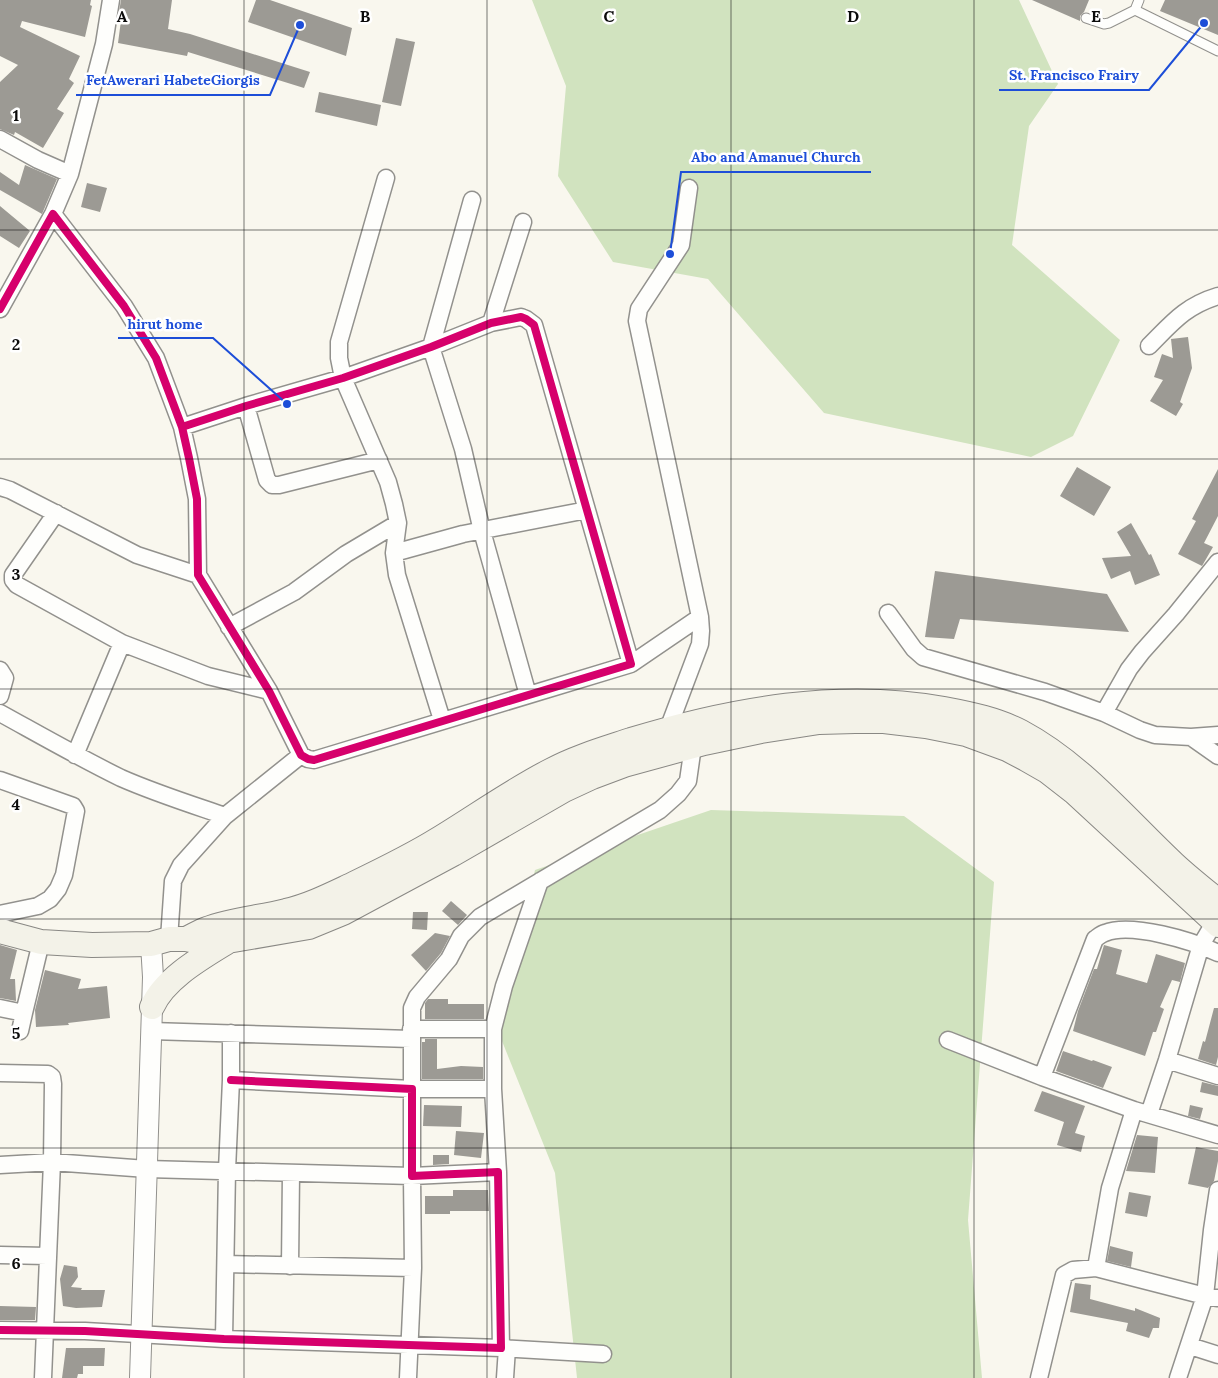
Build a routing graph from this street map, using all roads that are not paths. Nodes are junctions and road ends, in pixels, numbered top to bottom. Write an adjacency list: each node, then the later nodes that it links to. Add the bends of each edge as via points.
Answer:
1 (111, 0): 7 (street, via 104,44)
2 (1139, 0): 3 (lane)
3 (1135, 10): 4 (lane, via 1104,24); 5 (lane)
4 (1086, 18)
5 (1218, 51)
6 (0, 138): 7 (street)
7 (70, 174): 11 (street)
8 (386, 178): 18 (street, via 339,342)
9 (689, 188): 31 (street, via 681,245 639,308 637,321)
10 (472, 200): 17 (street)
11 (54, 214): 14 (street); 20 (street, via 124,306 156,358)
12 (524, 222): 15 (street)
13 (1218, 296): 16 (street, via 1184,311)
14 (0, 308)
15 (491, 323): 17 (street); 23 (street, via 521,317 534,325)
16 (1149, 346)
17 (431, 348): 18 (street); 26 (street, via 463,449)
18 (344, 378): 19 (street); 21 (street)
19 (246, 406): 20 (street); 21 (street, via 267,480 272,485)
20 (182, 427): 29 (street, via 197,499)
21 (379, 460): 25 (street)
22 (0, 487): 24 (street)
23 (587, 510): 26 (street); 34 (street)
24 (56, 513): 29 (street, via 137,555); 33 (street, via 13,575 13,580)
25 (398, 524): 27 (street); 32 (street, via 346,554 294,592)
26 (482, 531): 27 (street); 37 (street)
27 (394, 553): 41 (street, via 397,575)
28 (1218, 562): 40 (street, via 1129,669)
29 (198, 575): 32 (street)
30 (888, 613): 40 (street, via 922,657)
31 (700, 617): 34 (street); 42 (street, via 700,644)
32 (229, 627): 36 (street)
33 (122, 643): 36 (street, via 208,676); 46 (street)
34 (631, 664): 37 (street)
35 (0, 670): 38 (street, via 5,678)
36 (270, 691): 47 (street)
37 (528, 695): 41 (street)
38 (0, 696)
39 (0, 713): 46 (street)
40 (1104, 713): 45 (street, via 1155,735)
41 (442, 720): 47 (street, via 314,760)
42 (668, 729): 44 (main road); 50 (main road, via 583,756 550,771)
43 (1218, 735): 45 (street)
44 (701, 737): 50 (main road); 52 (street, via 688,781 678,794 660,810); 54 (main road, via 761,731 883,711 926,726 966,734 1007,749 1047,771)
45 (1191, 737): 48 (street)
46 (75, 755): 51 (street, via 171,798)
47 (301, 755): 51 (street)
48 (1218, 756)
49 (0, 780): 53 (street, via 73,806 76,810 64,875 58,889 38,906)
50 (511, 807): 56 (main road, via 435,841 313,903); 58 (main road, via 453,854 343,912 309,926)
51 (225, 816): 56 (street, via 181,865 173,882)
52 (540, 881): 64 (street); 68 (street, via 480,917 461,936 449,959 417,996 412,1008)
53 (0, 914)
54 (1217, 916): 59 (street)
55 (0, 931): 57 (main road)
56 (169, 941): 57 (main road, via 92,945); 58 (main road); 61 (street)
57 (41, 942): 63 (street)
58 (227, 942): 61 (main road, via 198,960 158,994)
59 (1201, 945): 60 (street); 70 (street); 73 (street, via 1142,930 1112,931 1095,939)
60 (1218, 954)
61 (152, 1007): 66 (street)
62 (0, 1008): 63 (street)
63 (24, 1013): 65 (street)
64 (493, 1028): 68 (street); 76 (street)
65 (20, 1031)
66 (151, 1031): 67 (street); 81 (street)
67 (231, 1033): 68 (street); 74 (street)
68 (411, 1034): 75 (street)
69 (948, 1040): 73 (street)
70 (1168, 1060): 72 (street); 77 (street)
71 (0, 1074): 79 (street, via 48,1074 52,1077)
72 (1218, 1076)
73 (1042, 1077): 77 (street)
74 (231, 1080): 75 (street); 82 (street)
75 (412, 1088): 76 (street); 85 (street)
76 (493, 1089): 84 (street)
77 (1142, 1112): 78 (street); 92 (street, via 1110,1188)
78 (1218, 1135)
79 (52, 1162): 80 (street); 81 (street); 88 (street)
80 (0, 1165)
81 (147, 1169): 82 (street); 96 (street)
82 (227, 1170): 83 (street); 89 (street)
83 (292, 1172): 85 (street); 90 (street)
84 (498, 1172): 85 (street); 100 (street)
85 (412, 1176): 91 (street)
86 (1218, 1190): 93 (street, via 1212,1230)
87 (0, 1255): 88 (street)
88 (47, 1256): 95 (street)
89 (226, 1264): 90 (street); 97 (street)
90 (290, 1266): 91 (street)
91 (413, 1268): 98 (street)
92 (1096, 1268): 93 (street); 107 (street, via 1073,1270 1064,1275)
93 (1211, 1297): 99 (street)
94 (0, 1330): 95 (street)
95 (44, 1331): 96 (street); 103 (street)
96 (142, 1335): 97 (street); 104 (street)
97 (224, 1339): 98 (street)
98 (410, 1346): 100 (street); 105 (street)
99 (1190, 1346): 102 (street); 108 (street)
100 (504, 1348): 101 (street); 106 (street)
101 (603, 1354)
102 (1218, 1355)
103 (42, 1378)
104 (140, 1378)
105 (408, 1378)
106 (505, 1378)
107 (1039, 1378)
108 (1178, 1378)

